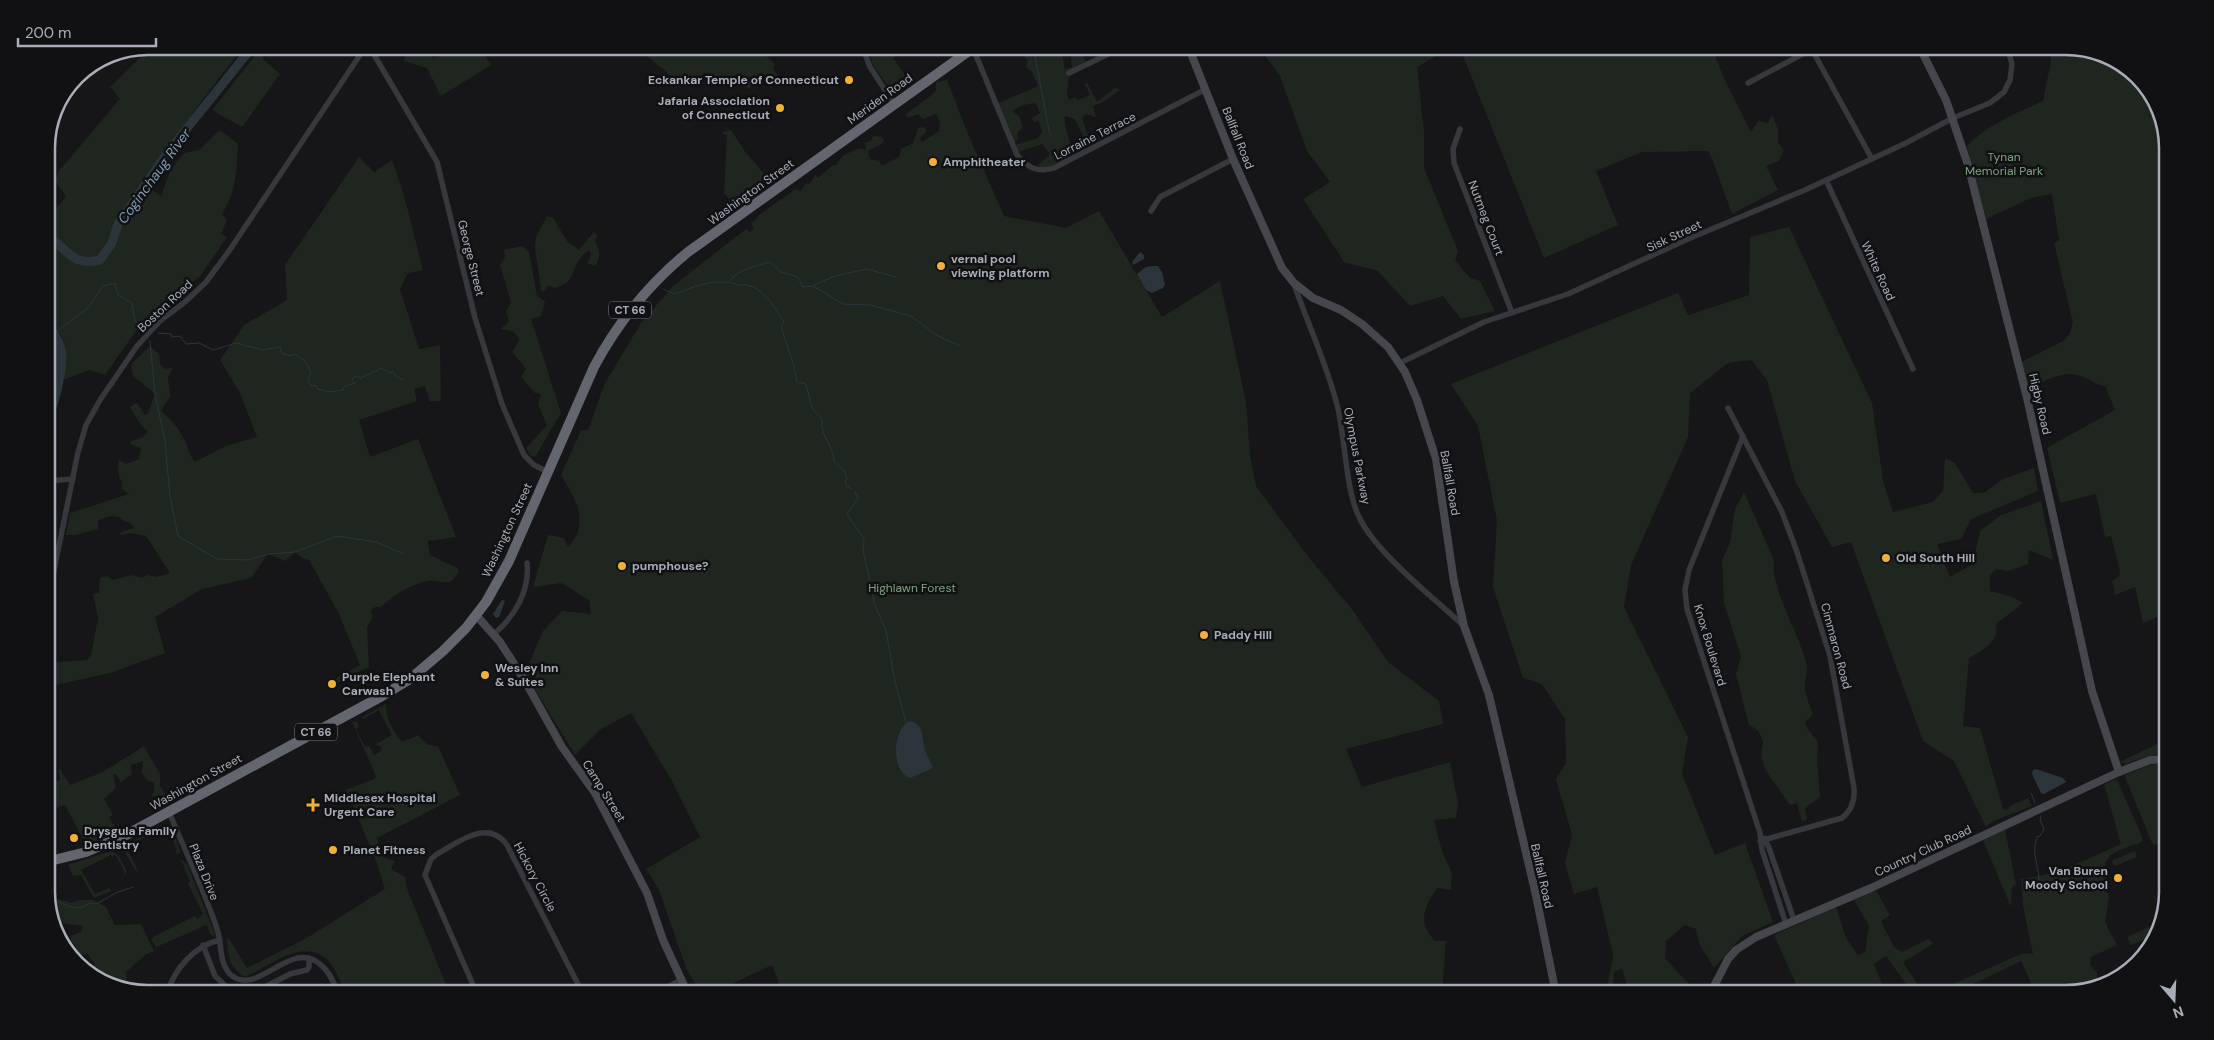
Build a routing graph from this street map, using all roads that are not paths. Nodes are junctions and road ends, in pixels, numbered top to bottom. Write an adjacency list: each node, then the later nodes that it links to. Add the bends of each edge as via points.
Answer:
1 (361, 55): 30 (street, Boston Road, via 207,279 148,333 100,400 86,425)
2 (372, 55): 29 (street, George Street, via 437,162 475,318 505,411 524,455)
3 (865, 55): 15 (street)
4 (963, 55): 15 (highway, Meriden Road / CT 66)
5 (977, 55): 14 (street, Lorraine Terrace, via 1017,155 1038,170 1054,168)
6 (1106, 55): 12 (street)
7 (1192, 55): 14 (main road, Ballfall Road)
8 (1798, 55): 13 (street)
9 (1815, 55): 20 (street)
10 (1924, 55): 16 (main road, Higby Road)
11 (2010, 55): 16 (street, Sisk Street, via 2010,80 2004,92 1990,103)
12 (1068, 73)
13 (1748, 83)
14 (1206, 89): 19 (main road, Ballfall Road)
15 (894, 104): 18 (highway, Meriden Road / CT 66)
16 (1953, 118): 20 (street, Sisk Street); 38 (main road, Higby Road, via 2011,333 2092,691)
17 (1460, 129): 24 (street, Nutmeg Court, via 1453,149 1454,163)
18 (824, 154): 29 (highway, Washington Street / CT 66, via 688,252 640,298 602,353)
19 (1234, 159): 22 (street, via 1160,197); 23 (main road, Ballfall Road, via 1282,268)
20 (1872, 159): 21 (street, Sisk Street)
21 (1826, 180): 24 (street, Sisk Street, via 1557,299); 26 (street, White Road)
22 (1151, 211)
23 (1294, 283): 25 (main road, Ballfall Road, via 1313,298 1341,310 1362,324); 35 (street, Olympus Parkway, via 1332,386 1359,516 1382,550)
24 (1512, 313): 25 (street, Sisk Street, via 1455,335)
25 (1400, 362): 35 (main road, Ballfall Road, via 1417,400 1436,459 1454,582)
26 (1913, 369)
27 (1728, 408): 28 (street, Cimmaron Road)
28 (1743, 436): 40 (street, Knox Boulevard, via 1689,570 1685,590 1687,609); 40 (street, Cimmaron Road, via 1782,512 1828,647 1855,794 1851,808 1842,818)
29 (548, 472): 34 (highway, Washington Street / CT 66, via 505,568)
30 (73, 479): 31 (street); 32 (street, Boston Road)
31 (55, 480)
32 (55, 558)
33 (527, 563): 36 (street, via 528,576 521,599 513,614)
34 (476, 615): 36 (main road, Camp Street); 39 (highway, Washington Street / CT 66, via 443,651 395,688)
35 (1464, 626): 56 (main road, Ballfall Road, via 1489,695)
36 (494, 634): 47 (main road, Camp Street, via 526,681 559,742 595,792 647,892)
37 (2159, 760): 38 (main road, Country Club Road, via 2150,760)
38 (2120, 772): 42 (main road, Country Club Road, via 1871,888)
39 (169, 812): 41 (highway, Washington Street / CT 66, via 106,845); 44 (street, Plaza Drive)
40 (1762, 840): 42 (street, Knox Boulevard, via 1769,848); 43 (street, Knox Boulevard, via 1762,850)
41 (55, 859)
42 (1794, 920): 43 (main road, Country Club Road)
43 (1786, 924): 57 (main road, Country Club Road, via 1756,936 1736,950)
44 (220, 940): 45 (street); 46 (street, Plaza Drive, via 227,971 243,981 291,960)
45 (203, 945): 48 (street, via 184,963); 49 (street, via 215,976)
46 (310, 958): 50 (street, via 308,970 290,974); 51 (street, via 326,969)
47 (681, 980): 54 (street); 55 (main road, Camp Street)
48 (171, 985)
49 (223, 985)
50 (270, 985)
51 (334, 985)
52 (473, 985): 53 (street, Hickory Circle, via 425,874 437,854 482,832 493,832 507,845)
53 (579, 985)
54 (671, 985)
55 (684, 985)
56 (1554, 985)
57 (1714, 985)

